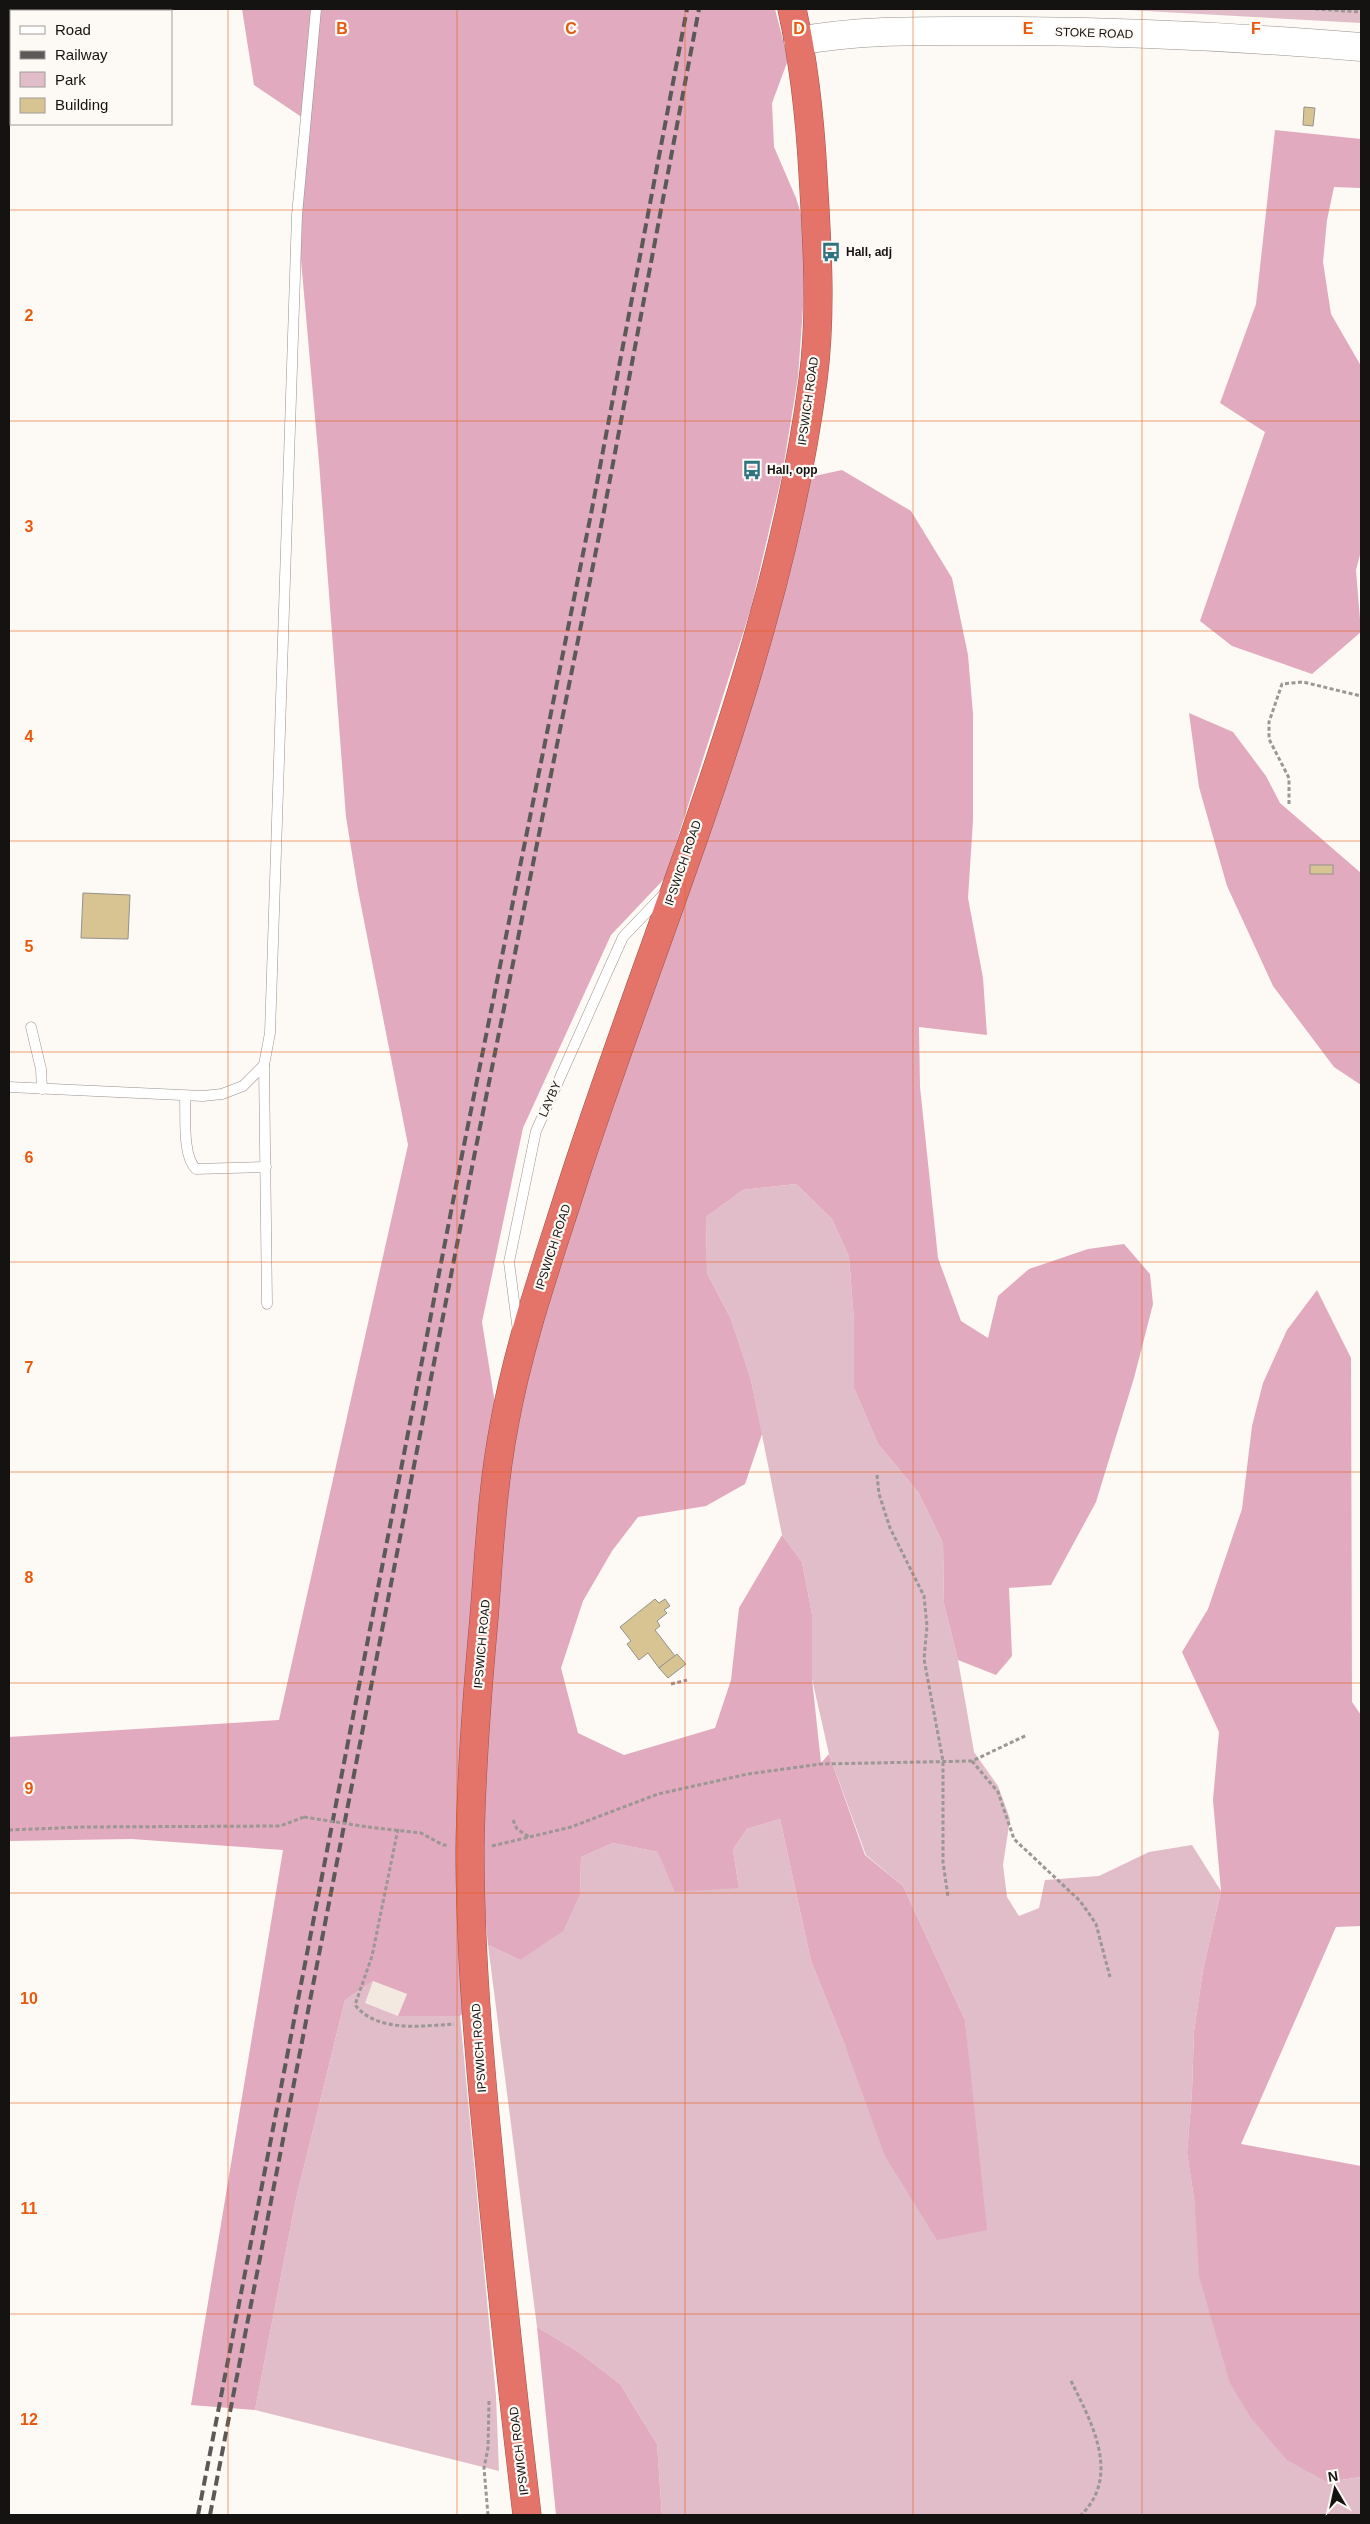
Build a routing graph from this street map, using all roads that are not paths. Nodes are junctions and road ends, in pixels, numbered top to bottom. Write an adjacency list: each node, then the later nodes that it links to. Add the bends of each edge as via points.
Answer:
1 (316, 9): 7 (lane, via 296,215 270,1033)
2 (792, 9): 3 (highway, IPSWICH ROAD)
3 (798, 41): 4 (street, STOKE ROAD, via 877,31 1031,31 1239,37); 5 (highway, IPSWICH ROAD, via 812,147 820,292 814,375 798,473 767,606)
4 (1361, 47)
5 (678, 880): 13 (highway, IPSWICH ROAD, via 588,1138); 13 (lane, LAYBY, via 623,936 536,1131 509,1262)
6 (32, 1027): 9 (lane)
7 (264, 1065): 10 (lane, via 242,1086 222,1094); 11 (lane)
8 (9, 1087): 9 (lane)
9 (42, 1089): 10 (lane)
10 (185, 1096): 11 (lane, via 187,1154 191,1165 196,1169)
11 (266, 1167): 12 (lane)
12 (267, 1304)
13 (520, 1349): 14 (highway, IPSWICH ROAD, via 503,1432 472,1758 478,1846 477,2036 502,2303)
14 (527, 2515)

